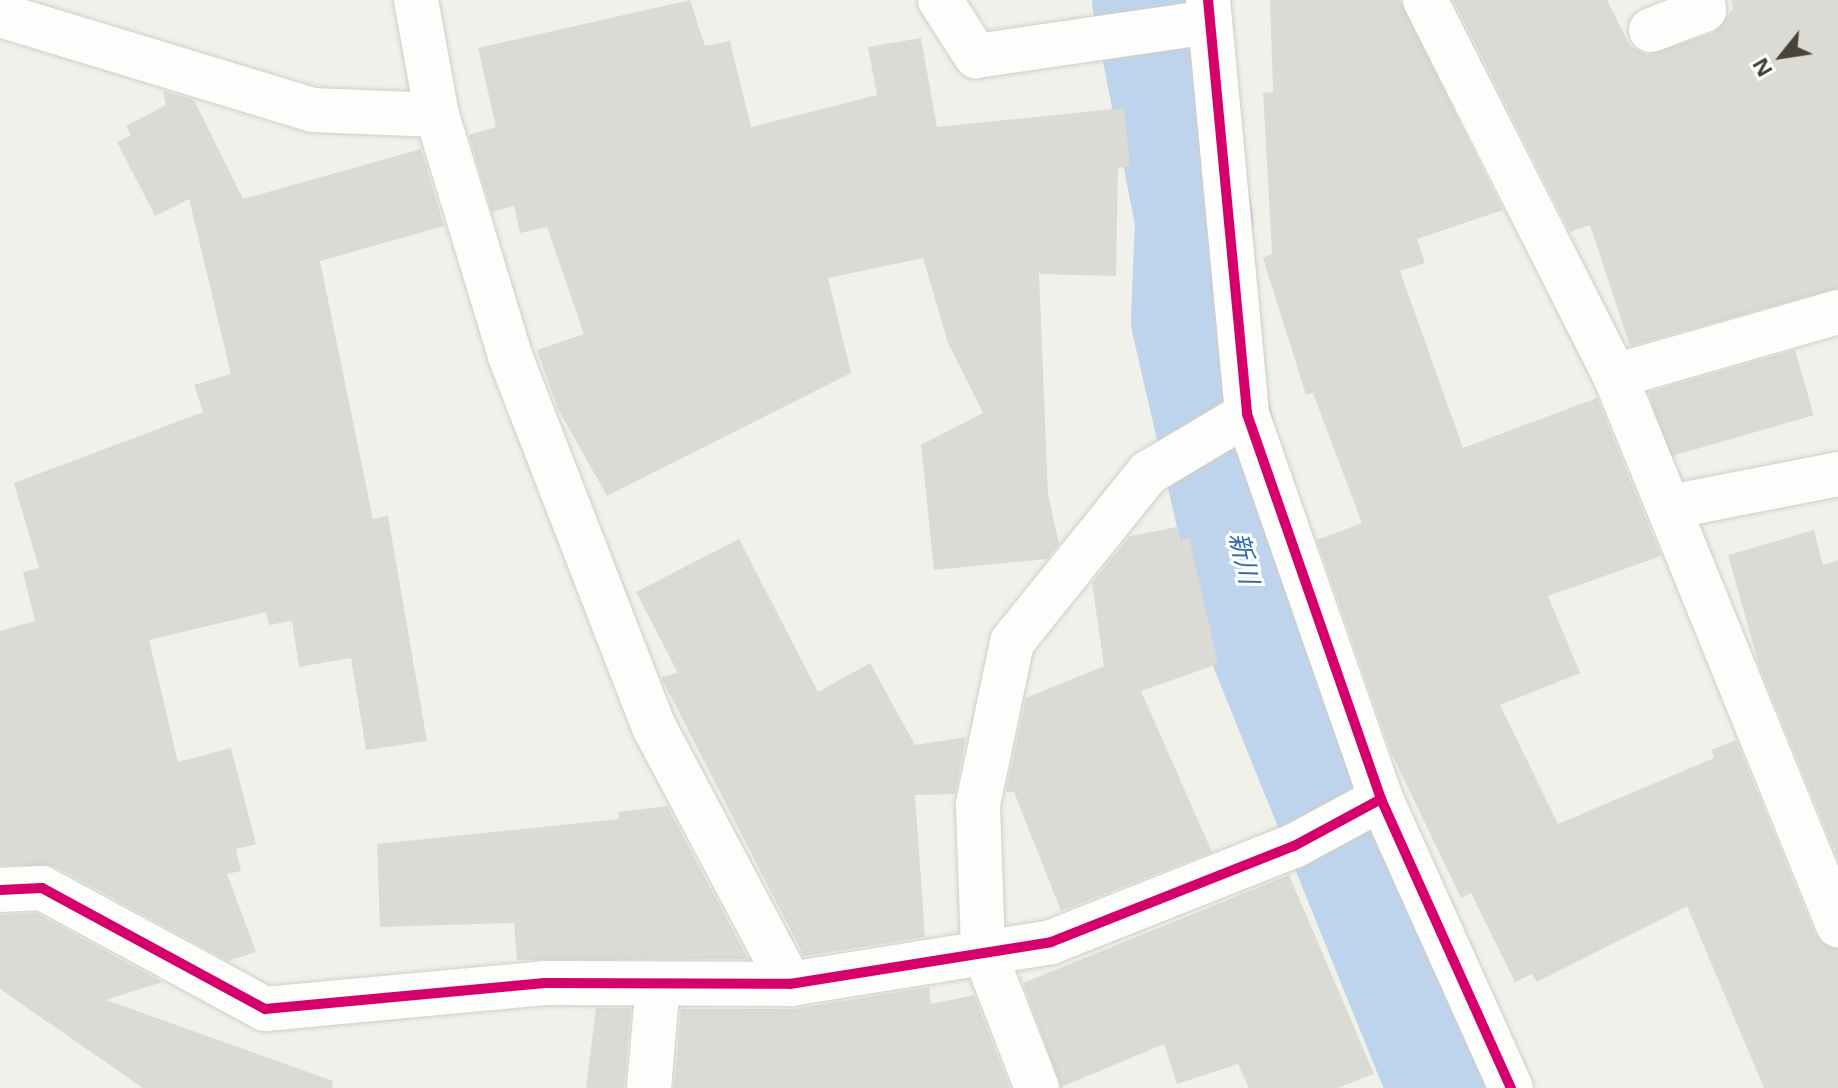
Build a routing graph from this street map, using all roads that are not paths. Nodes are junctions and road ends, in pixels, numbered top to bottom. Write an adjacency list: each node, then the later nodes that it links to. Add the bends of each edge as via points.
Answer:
1 (416, 0): 8 (street)
2 (940, 0): 5 (street, via 976,56)
3 (1425, 0): 10 (street)
4 (1702, 0): 7 (street, via 1704,10)
5 (1209, 11): 11 (street)
6 (0, 15): 8 (street, via 313,110)
7 (1651, 30)
8 (437, 115): 19 (street, via 510,356 654,727)
9 (1838, 312): 10 (street)
10 (1615, 376): 13 (street)
11 (1247, 414): 14 (street); 17 (street, via 1148,473 1012,642 978,804)
12 (1838, 474): 13 (street)
13 (1670, 507): 16 (street)
14 (1381, 799): 17 (street, via 1294,846 1051,942); 22 (street)
15 (0, 890): 18 (street, via 42,888 265,1009 545,983)
16 (1838, 925)
17 (983, 949): 19 (street); 21 (street)
18 (658, 984): 19 (street); 20 (street)
19 (790, 984)
20 (649, 1088)
21 (1037, 1088)
22 (1511, 1088)

